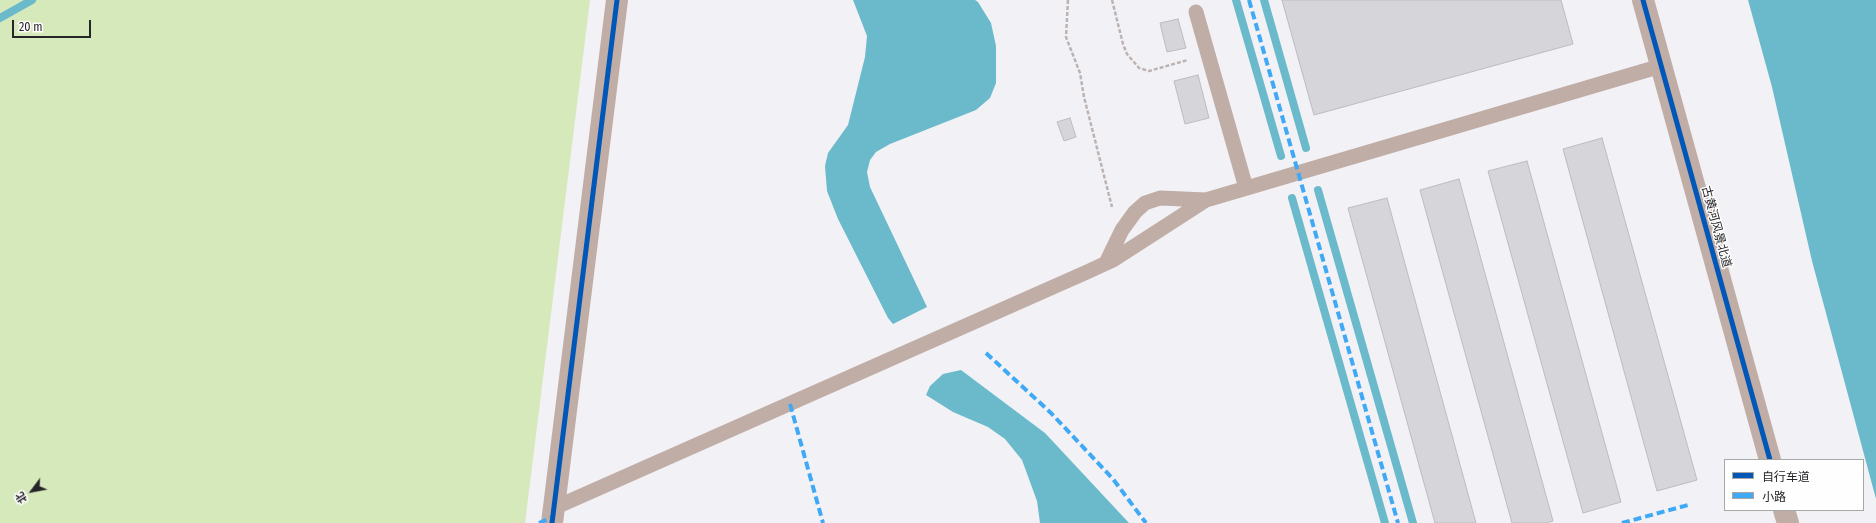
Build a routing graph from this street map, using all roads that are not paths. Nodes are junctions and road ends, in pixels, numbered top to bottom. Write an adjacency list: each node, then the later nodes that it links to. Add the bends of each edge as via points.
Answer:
1 (616, 0): 10 (street)
2 (1643, 0): 4 (street, 古黄河风景北道)
3 (1196, 12): 5 (lane)
4 (1661, 66): 5 (lane); 8 (street, 古黄河风景北道)
5 (1246, 188): 6 (lane)
6 (1206, 200): 7 (lane); 7 (lane, via 1160,198 1145,203 1135,212)
7 (1106, 263): 10 (lane)
8 (1770, 459)
9 (1784, 511): 11 (street)
10 (553, 516)
11 (1788, 523)

